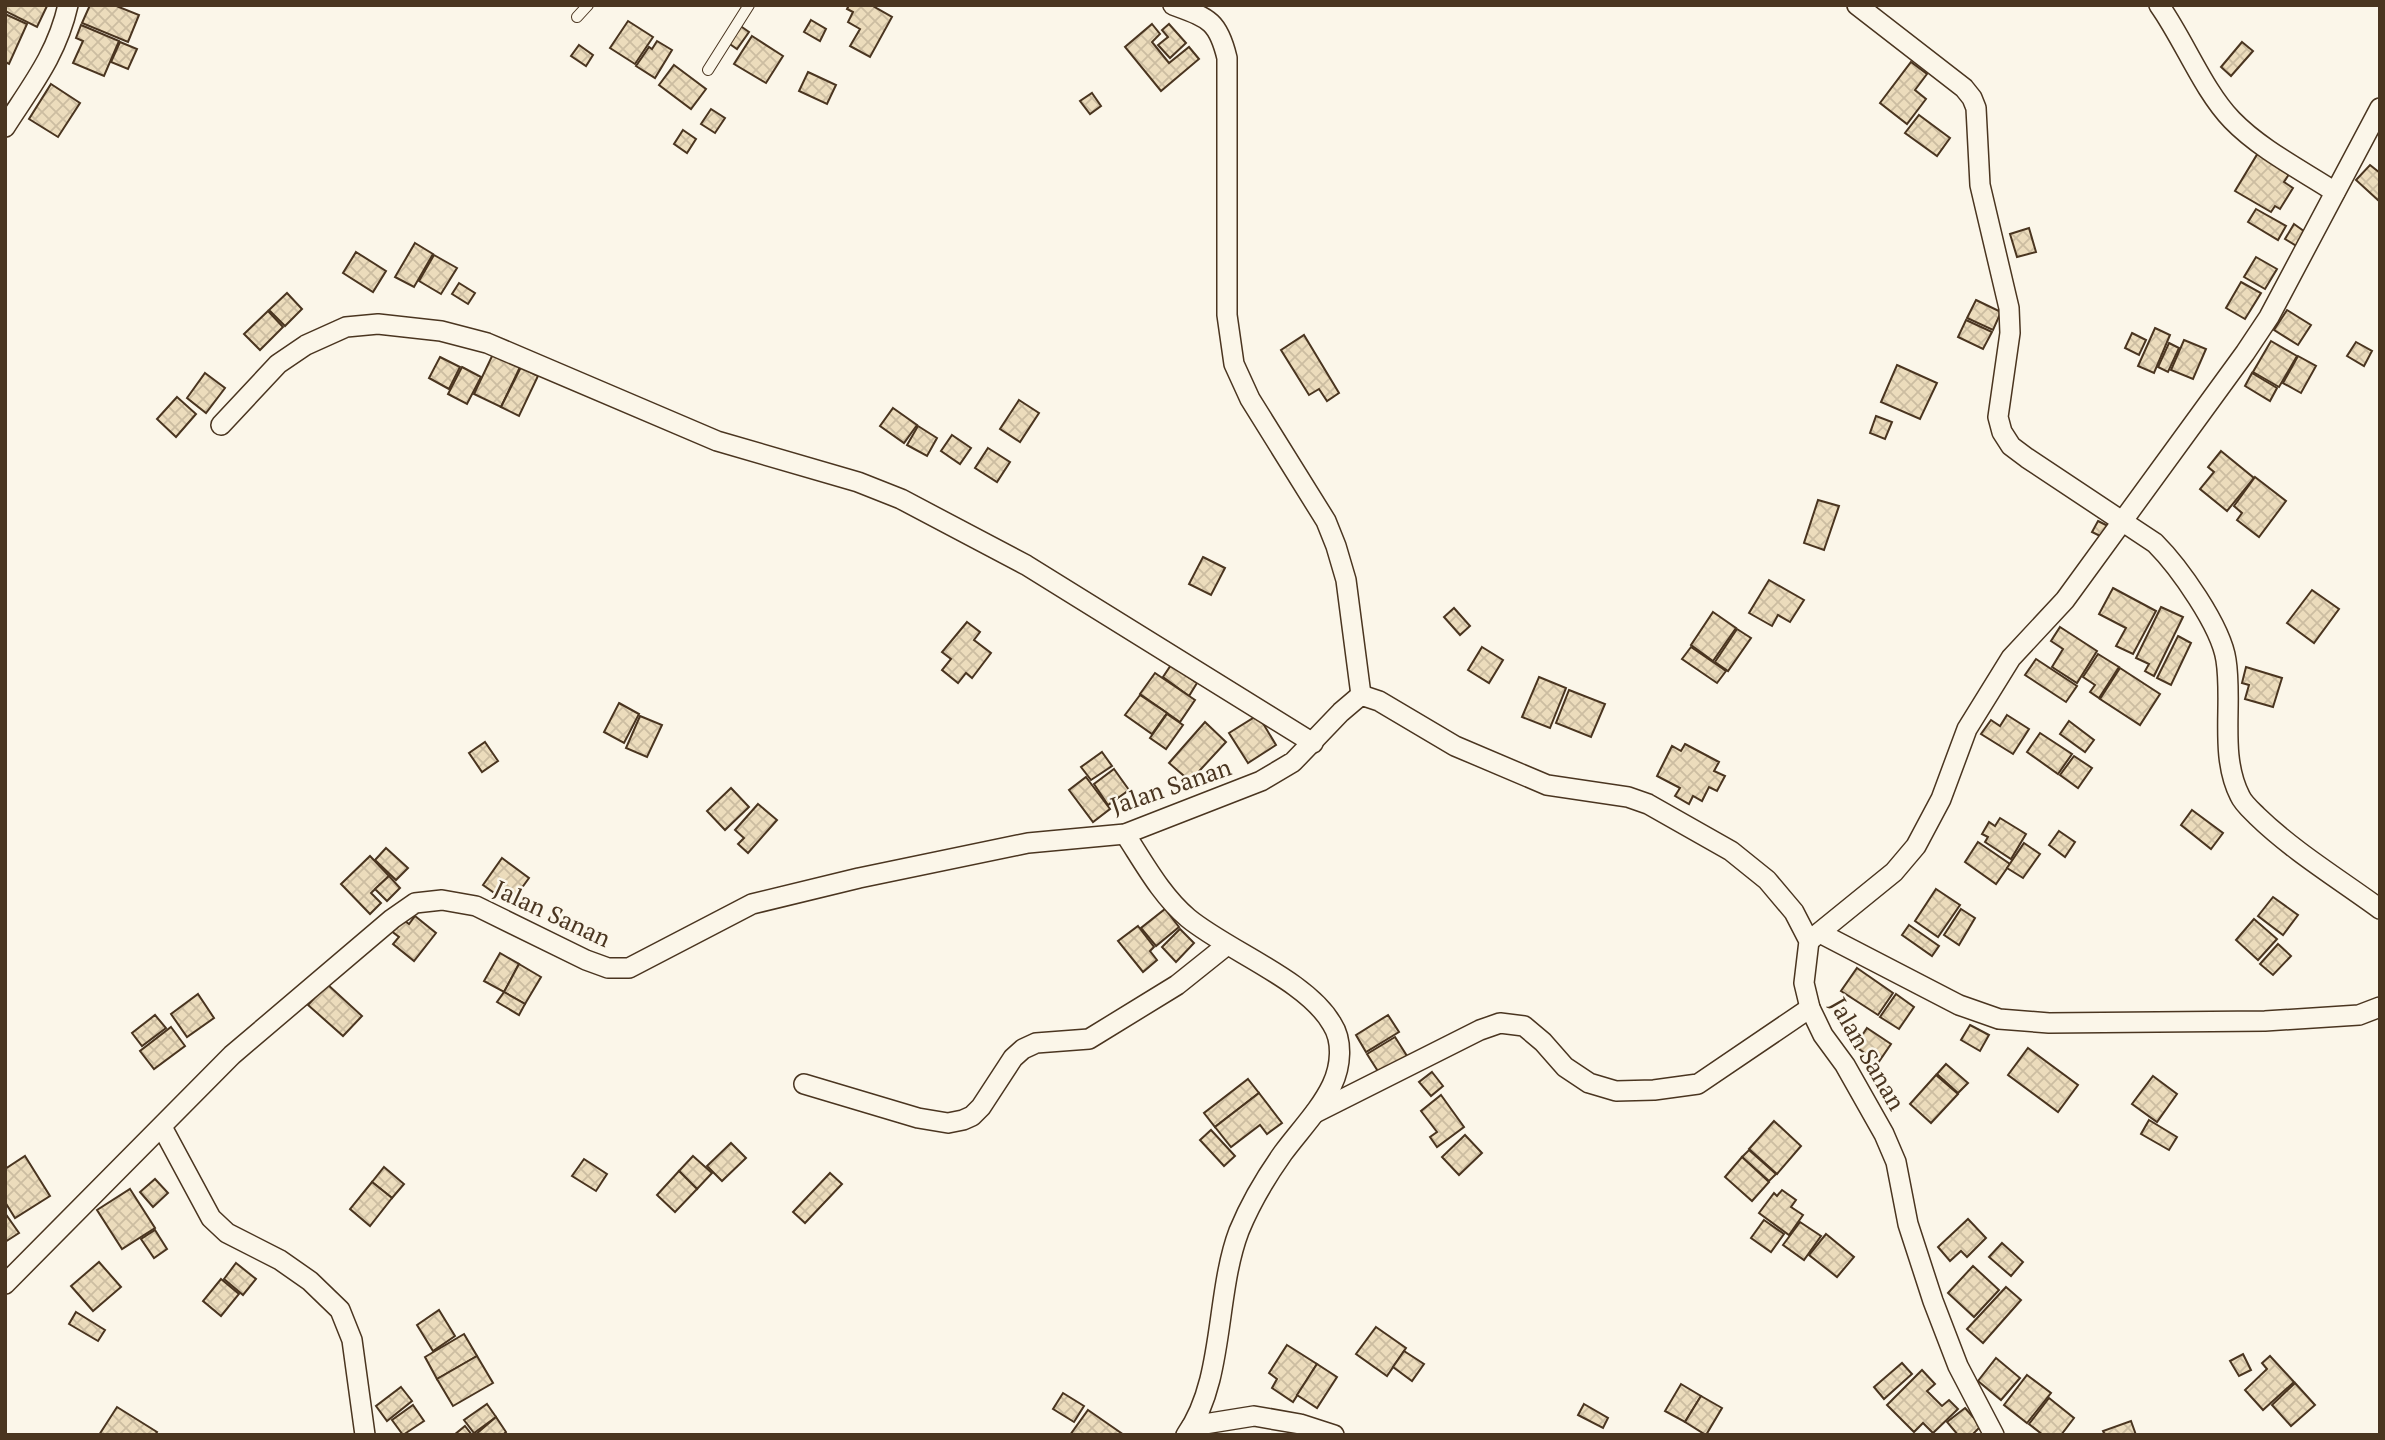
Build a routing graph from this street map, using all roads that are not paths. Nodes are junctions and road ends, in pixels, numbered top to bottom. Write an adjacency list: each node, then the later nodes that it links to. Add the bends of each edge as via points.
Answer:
1 (68, 5): 10 (street, via 46,65)
2 (588, 5): 7 (lane)
3 (749, 5): 8 (lane)
4 (1173, 5): 14 (street, via 1199,15 1222,36 1227,58 1227,315 1234,364 1336,546 1346,580)
5 (1857, 5): 13 (street, via 1972,98 1980,185 2009,308 2010,333 1998,417 2002,432 2011,446)
6 (2159, 5): 11 (street, via 2230,118)
7 (577, 17)
8 (708, 70)
9 (2377, 117): 11 (street)
10 (5, 127)
11 (2335, 192): 13 (street, via 2269,317)
12 (221, 425): 15 (street, via 278,364 346,327 378,324 442,331 487,343 717,441 901,499 1026,565)
13 (2122, 523): 17 (street, via 2167,555 2221,640 2227,661 2230,771 2241,799 2274,832); 18 (street, via 1989,691 1967,729 1941,799 1916,846 1894,872)
14 (1361, 695): 15 (street, Jalan Sanan); 18 (street, via 1455,746 1547,785 1628,797 1685,823 1767,880)
15 (1313, 743): 16 (street, Jalan Sanan, via 1293,762 1261,781)
16 (1125, 834): 19 (street, via 1163,893 1188,918); 24 (street, Jalan Sanan, via 1028,843 752,904 629,968 608,968 586,960 475,906 442,900 415,903 232,1055)
17 (2380, 909)
18 (1814, 937): 20 (street, via 1999,1019 2049,1023 2265,1021 2359,1015); 21 (street, Jalan Sanan, via 1804,983)
19 (1227, 945): 22 (street, via 1177,985 1088,1039 1036,1043 1023,1049 981,1107 963,1120 948,1123 918,1118); 23 (street, via 1295,986 1337,1032 1340,1056 1333,1083)
20 (2380, 1007)
21 (1810, 1008): 23 (street, via 1698,1084 1616,1091 1589,1083 1565,1067 1524,1026 1500,1023); 29 (street, Jalan Sanan, via 1884,1134 1896,1162 1908,1224 1933,1301 1958,1366)
22 (804, 1084)
23 (1314, 1114): 26 (street, via 1283,1153 1245,1215 1225,1282 1210,1376)
24 (162, 1127): 25 (street, Jalan Sanan); 27 (street, via 211,1218 226,1233 310,1281 340,1310 352,1340)
25 (5, 1284)
26 (1189, 1430): 28 (street, via 1254,1416)
27 (365, 1435)
28 (1334, 1435)
29 (1994, 1435)

